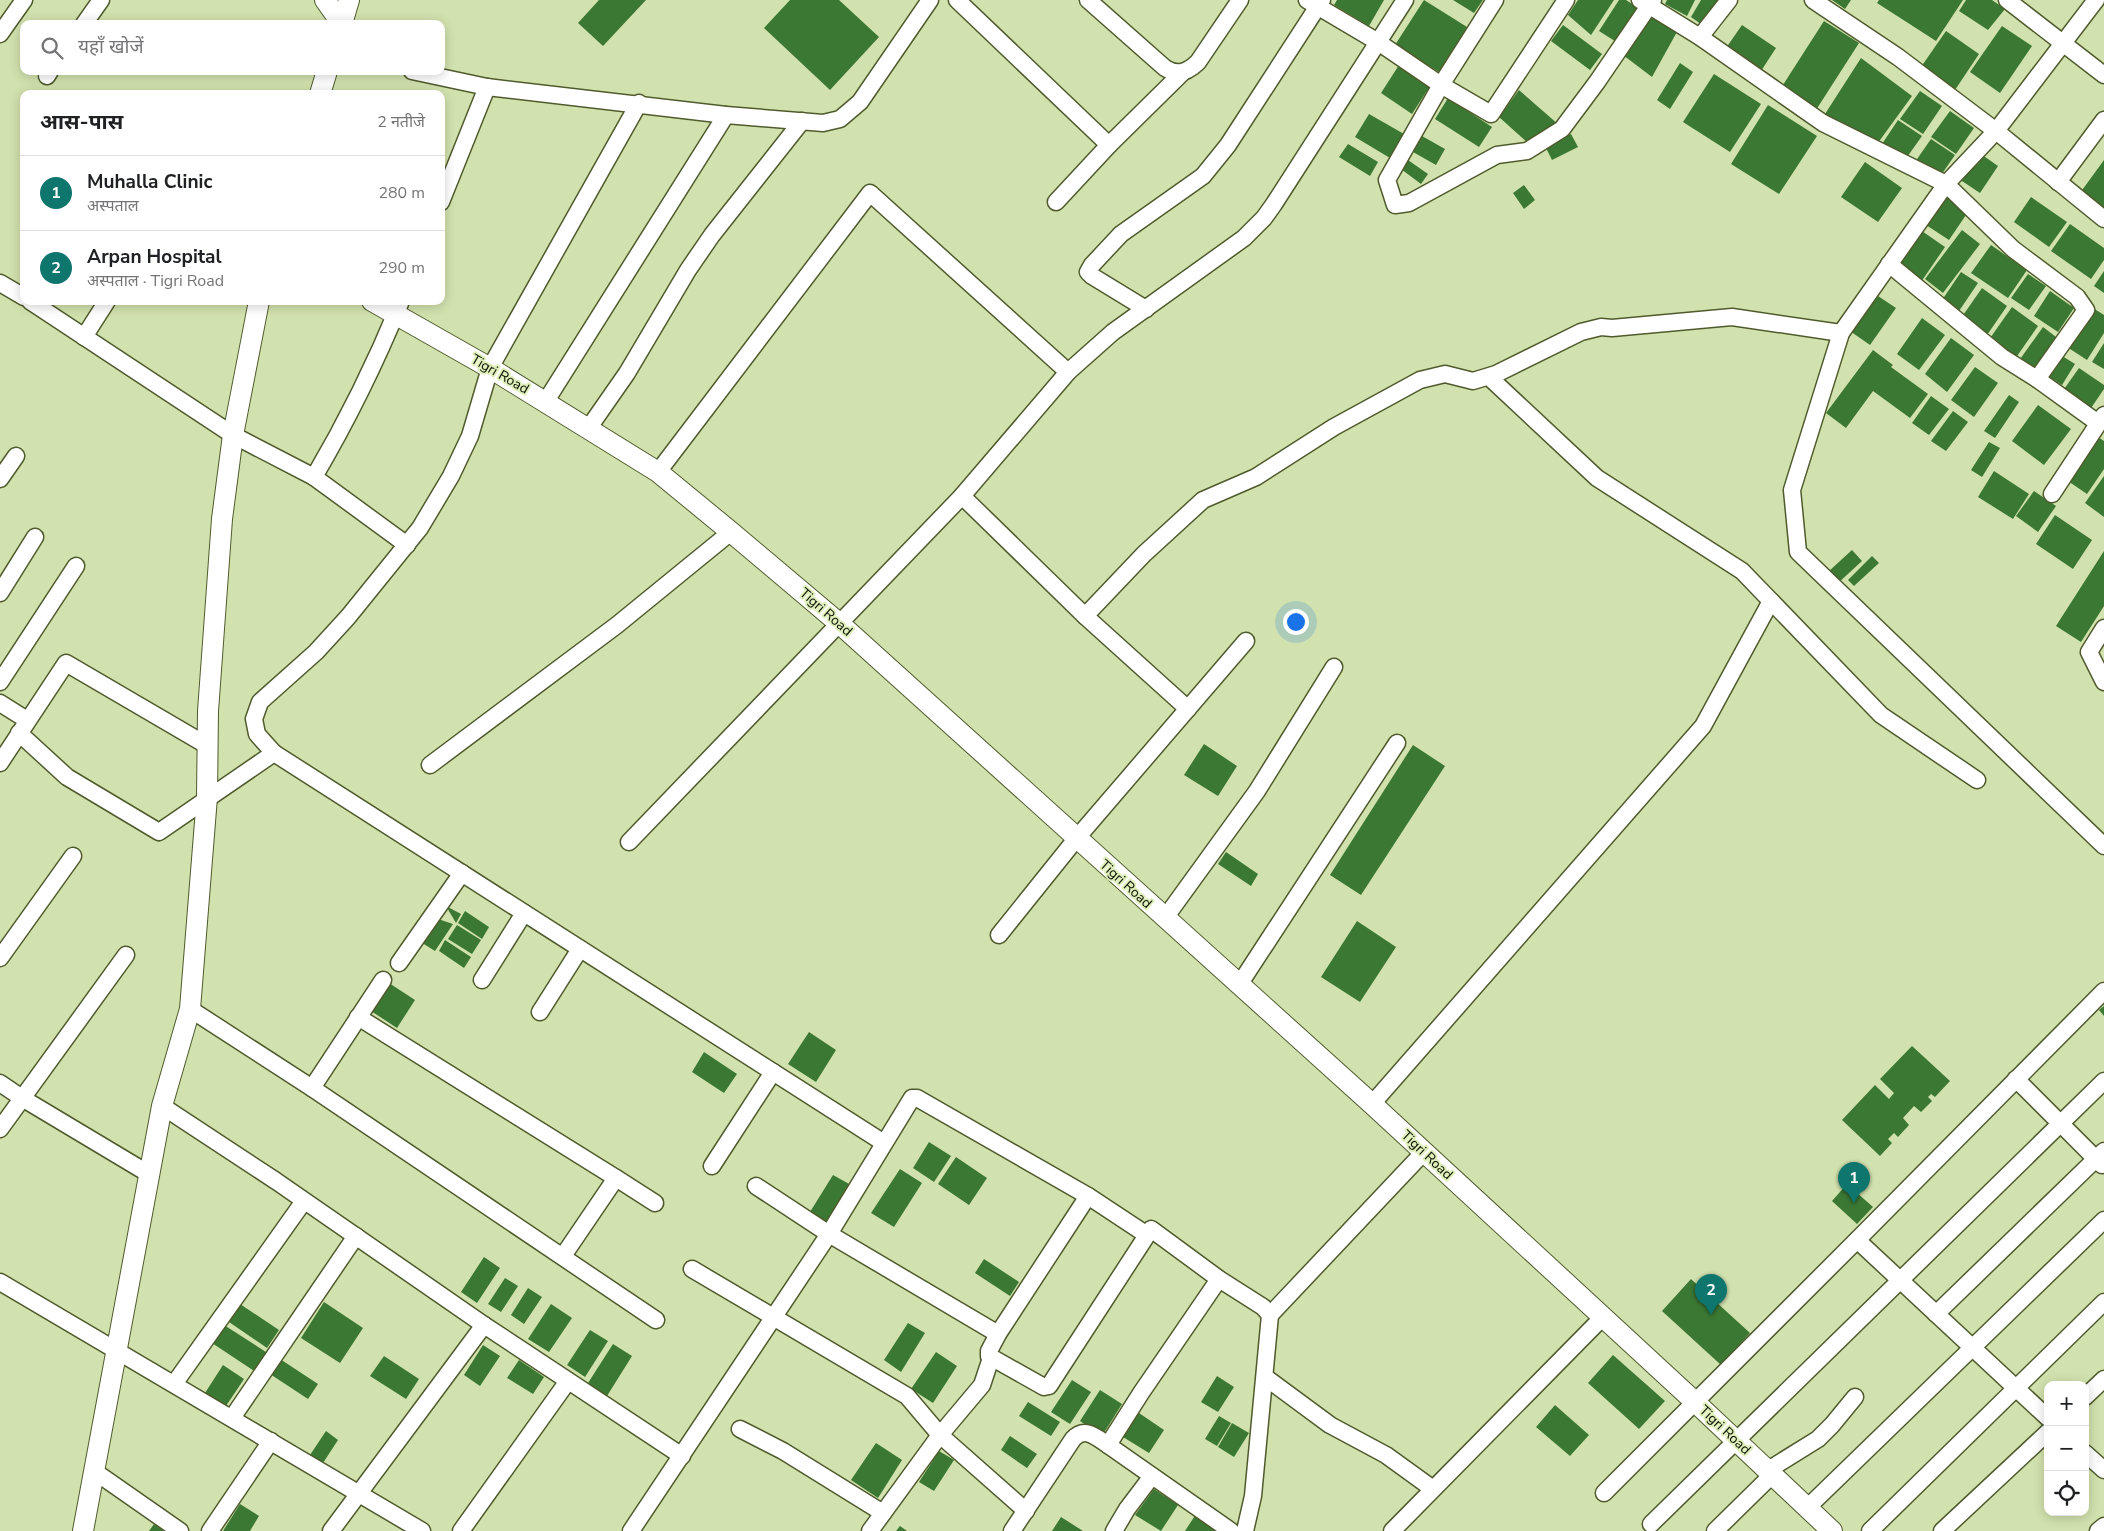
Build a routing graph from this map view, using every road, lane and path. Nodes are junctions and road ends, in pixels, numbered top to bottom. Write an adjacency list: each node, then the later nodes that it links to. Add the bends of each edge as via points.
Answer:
1 (24, 0): 21 (street)
2 (100, 0): 18 (street)
3 (325, 0): 19 (street)
4 (348, 0): 20 (street)
5 (930, 0): 35 (street, via 850,112 833,122)
6 (957, 0): 37 (street)
7 (1088, 0): 25 (street, via 1170,72)
8 (1240, 0): 25 (street, via 1198,62)
9 (1405, 0): 23 (street)
10 (1495, 0): 29 (street)
11 (1566, 0): 29 (street, via 1491,114)
12 (1728, 0): 22 (street)
13 (1813, 0): 36 (street, via 1898,57)
14 (2007, 0): 24 (street)
15 (2096, 0): 24 (street)
16 (1316, 2): 23 (street); 50 (street, via 1228,145 1203,176 1121,234 1088,272)
17 (1647, 2): 22 (street); 29 (street, via 1598,82 1562,129 1527,151 1497,155 1409,203 1395,205 1387,180)
18 (87, 20)
19 (339, 20)
20 (343, 20)
21 (0, 34)
22 (1700, 37): 39 (street, via 1823,123)
23 (1378, 42): 29 (street); 50 (street, via 1264,218 1244,238)
24 (2064, 44): 28 (street); 36 (street)
25 (1184, 72): 37 (street)
26 (326, 75): 31 (street)
27 (431, 75): 30 (street)
28 (2104, 75)
29 (1441, 85)
30 (487, 87): 32 (street); 40 (street)
31 (321, 90)
32 (639, 103): 33 (street); 53 (street)
33 (726, 114): 35 (street); 57 (street)
34 (2104, 120): 38 (street)
35 (802, 121): 59 (street, via 712,235 627,373)
36 (1996, 132): 38 (street); 39 (street)
37 (1108, 145): 41 (street)
38 (2058, 182): 42 (street)
39 (1946, 184): 43 (street); 56 (street, via 2013,249 2077,297 2086,310)
40 (445, 192)
41 (1056, 202)
42 (2104, 219)
43 (1889, 264): 51 (street); 56 (street, via 2002,357)
44 (0, 283): 45 (street)
45 (20, 292)
46 (39, 305): 52 (street)
47 (104, 305): 52 (street)
48 (258, 305): 60 (street)
49 (398, 308): 53 (street, Tigri Road); 63 (street, via 355,403)
50 (1146, 309): 54 (street, via 1113,332)
51 (1841, 333): 55 (street, via 1732,317 1601,327 1581,332); 92 (street, via 1792,490 1798,552)
52 (84, 337): 60 (street)
53 (490, 368): 57 (street, Tigri Road); 69 (street, via 467,443 438,498)
54 (1068, 372): 62 (street, via 870,192); 66 (street)
55 (1489, 377): 72 (street, via 1597,478 1742,571); 73 (street, via 1473,381 1445,374 1420,380 1334,427 1256,477 1202,500)
56 (2037, 379): 58 (street)
57 (546, 401): 59 (street, Tigri Road)
58 (2101, 419): 65 (street)
59 (588, 429): 62 (street, Tigri Road)
60 (233, 435): 63 (street); 84 (street, via 220,537)
61 (16, 456): 64 (street)
62 (658, 472): 67 (street, Tigri Road)
63 (314, 478): 69 (street)
64 (0, 479)
65 (2052, 494)
66 (962, 496): 73 (street); 74 (street)
67 (731, 532): 74 (street, Tigri Road); 87 (street, via 617,625)
68 (35, 537): 71 (street)
69 (407, 545): 85 (street, via 316,652 260,702 254,719 257,734)
70 (76, 566): 78 (street)
71 (0, 593)
72 (1771, 601): 88 (street, via 1881,715); 115 (street, via 1703,726)
73 (1084, 616): 81 (street)
74 (840, 624): 90 (street, Tigri Road); 91 (street)
75 (2104, 628): 79 (street, via 2089,652)
76 (1246, 641): 81 (street)
77 (1334, 668): 96 (street, via 1257,791)
78 (0, 682)
79 (2104, 682)
80 (0, 703): 82 (street)
81 (1188, 709): 90 (street)
82 (23, 726): 84 (street, via 66,663); 86 (street); 89 (street, via 67,777 159,832)
83 (1397, 743): 104 (street)
84 (208, 746): 89 (street)
85 (274, 753): 89 (street); 94 (street)
86 (0, 763)
87 (430, 765)
88 (1977, 780)
89 (207, 797): 106 (street)
90 (1076, 839): 96 (street, Tigri Road); 97 (street)
91 (629, 842)
92 (2104, 846)
93 (73, 856): 100 (street)
94 (462, 873): 95 (street); 101 (street)
95 (524, 913): 98 (street); 103 (street)
96 (1165, 918): 104 (street, Tigri Road)
97 (998, 935)
98 (580, 949): 107 (street); 109 (street)
99 (126, 955): 114 (street)
100 (0, 958)
101 (399, 964)
102 (382, 980): 108 (street)
103 (482, 980)
104 (1239, 985): 115 (street, Tigri Road)
105 (2104, 991): 110 (street)
106 (190, 1009): 113 (street); 116 (street)
107 (540, 1012)
108 (358, 1017): 113 (street); 124 (street)
109 (773, 1072): 119 (street); 122 (street)
110 (2016, 1079): 117 (street); 133 (street)
111 (2104, 1081): 117 (street)
112 (0, 1083): 114 (street)
113 (312, 1088): 134 (street)
114 (22, 1098): 118 (street); 123 (street)
115 (1372, 1104): 120 (street, Tigri Road)
116 (162, 1106): 123 (street); 127 (street)
117 (2061, 1123): 121 (street); 137 (street)
118 (0, 1129)
119 (884, 1144): 126 (street, via 912,1098 917,1098); 130 (street)
120 (1424, 1152): 141 (street); 143 (street, Tigri Road)
121 (2101, 1158): 140 (street)
122 (712, 1166)
123 (149, 1174): 148 (street)
124 (616, 1178): 128 (street); 134 (street)
125 (756, 1186): 130 (street)
126 (1088, 1196): 131 (street); 146 (street)
127 (304, 1201): 132 (street); 153 (street)
128 (655, 1203)
129 (2104, 1220): 147 (street)
130 (829, 1234): 142 (street); 146 (street)
131 (1147, 1235): 136 (street, via 1151,1229); 149 (street, via 1049,1386 1044,1387)
132 (356, 1236): 145 (street); 159 (street)
133 (1858, 1240): 137 (street); 157 (street)
134 (563, 1256): 144 (street)
135 (692, 1269): 142 (street)
136 (1219, 1279): 141 (street); 165 (street)
137 (1900, 1280): 140 (street); 163 (street)
138 (0, 1282): 148 (street)
139 (2104, 1302): 154 (street)
140 (1936, 1314): 147 (street)
141 (1270, 1315): 150 (street)
142 (774, 1318): 161 (street, via 907,1396); 166 (street)
143 (1602, 1318): 157 (street, Tigri Road); 172 (street)
144 (656, 1320)
145 (484, 1325): 152 (street); 173 (street)
146 (998, 1334): 149 (street, via 989,1354)
147 (1972, 1347): 154 (street); 175 (street)
148 (116, 1349): 153 (street); 169 (street)
149 (992, 1358): 161 (street, via 982,1385)
150 (1265, 1377): 172 (street, via 1330,1426 1386,1455); 191 (street, via 1253,1496)
151 (2104, 1379): 155 (street)
152 (568, 1381): 166 (street); 185 (street)
153 (174, 1384): 159 (street)
154 (2016, 1388): 158 (street); 195 (street)
155 (2089, 1393)
156 (1856, 1397): 170 (street, via 1818,1439)
157 (1694, 1401): 163 (street, Tigri Road); 174 (street)
158 (2044, 1414)
159 (232, 1418): 164 (street)
160 (740, 1430): 177 (street, via 784,1451)
161 (940, 1435): 176 (street); 177 (street)
162 (2044, 1436): 196 (street)
163 (1735, 1440): 170 (street, Tigri Road); 178 (street)
164 (271, 1441): 173 (street); 182 (street)
165 (1108, 1445): 171 (street); 176 (street, via 1090,1433 1077,1435)
166 (682, 1456): 186 (street)
167 (2089, 1456): 168 (street)
168 (2104, 1470)
169 (94, 1471): 180 (street); 181 (street)
170 (1770, 1473): 175 (street, Tigri Road); 193 (street)
171 (1152, 1476): 189 (street); 190 (street)
172 (1432, 1489): 192 (street)
173 (360, 1493): 183 (street); 184 (street)
174 (1604, 1493)
175 (1807, 1508): 194 (street, Tigri Road)
176 (1026, 1511): 188 (street)
177 (883, 1513): 187 (street)
178 (1651, 1524)
179 (2104, 1526): 197 (street)
180 (83, 1531)
181 (180, 1531)
182 (210, 1531)
183 (331, 1531)
184 (422, 1531)
185 (461, 1531)
186 (631, 1531)
187 (870, 1531)
188 (1012, 1531)
189 (1114, 1531)
190 (1231, 1531)
191 (1244, 1531)
192 (1392, 1531)
193 (1715, 1531)
194 (1832, 1531)
195 (1870, 1531)
196 (1942, 1531)
197 (2098, 1531)

